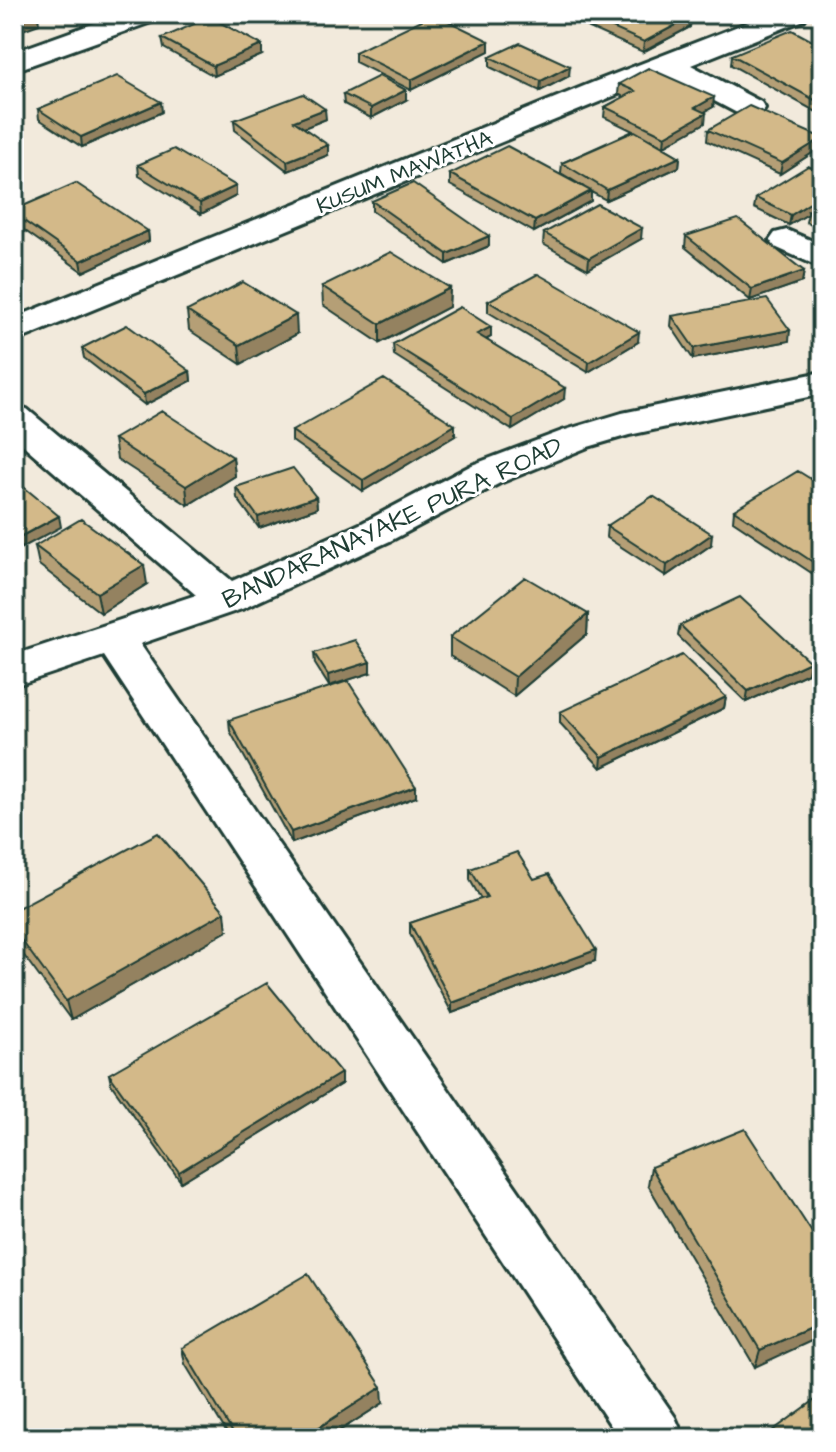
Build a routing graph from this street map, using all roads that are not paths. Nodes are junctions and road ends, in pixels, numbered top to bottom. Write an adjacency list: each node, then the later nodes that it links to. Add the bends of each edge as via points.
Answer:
1 (147, 14): 3 (street)
2 (794, 14): 4 (street, KUSUM MAWATHA)
3 (14, 62)
4 (667, 64): 5 (street); 8 (street, KUSUM MAWATHA)
5 (750, 108)
6 (787, 240): 7 (street)
7 (822, 258)
8 (14, 331)
9 (822, 383): 11 (street, BANDARANAYAKE PURA ROAD, via 575,439 486,474 376,532)
10 (14, 417): 11 (street)
11 (227, 599): 12 (street, BANDARANAYAKE PURA ROAD)
12 (115, 639): 13 (street, BANDARANAYAKE PURA ROAD); 14 (street)
13 (14, 671)
14 (654, 1438)

